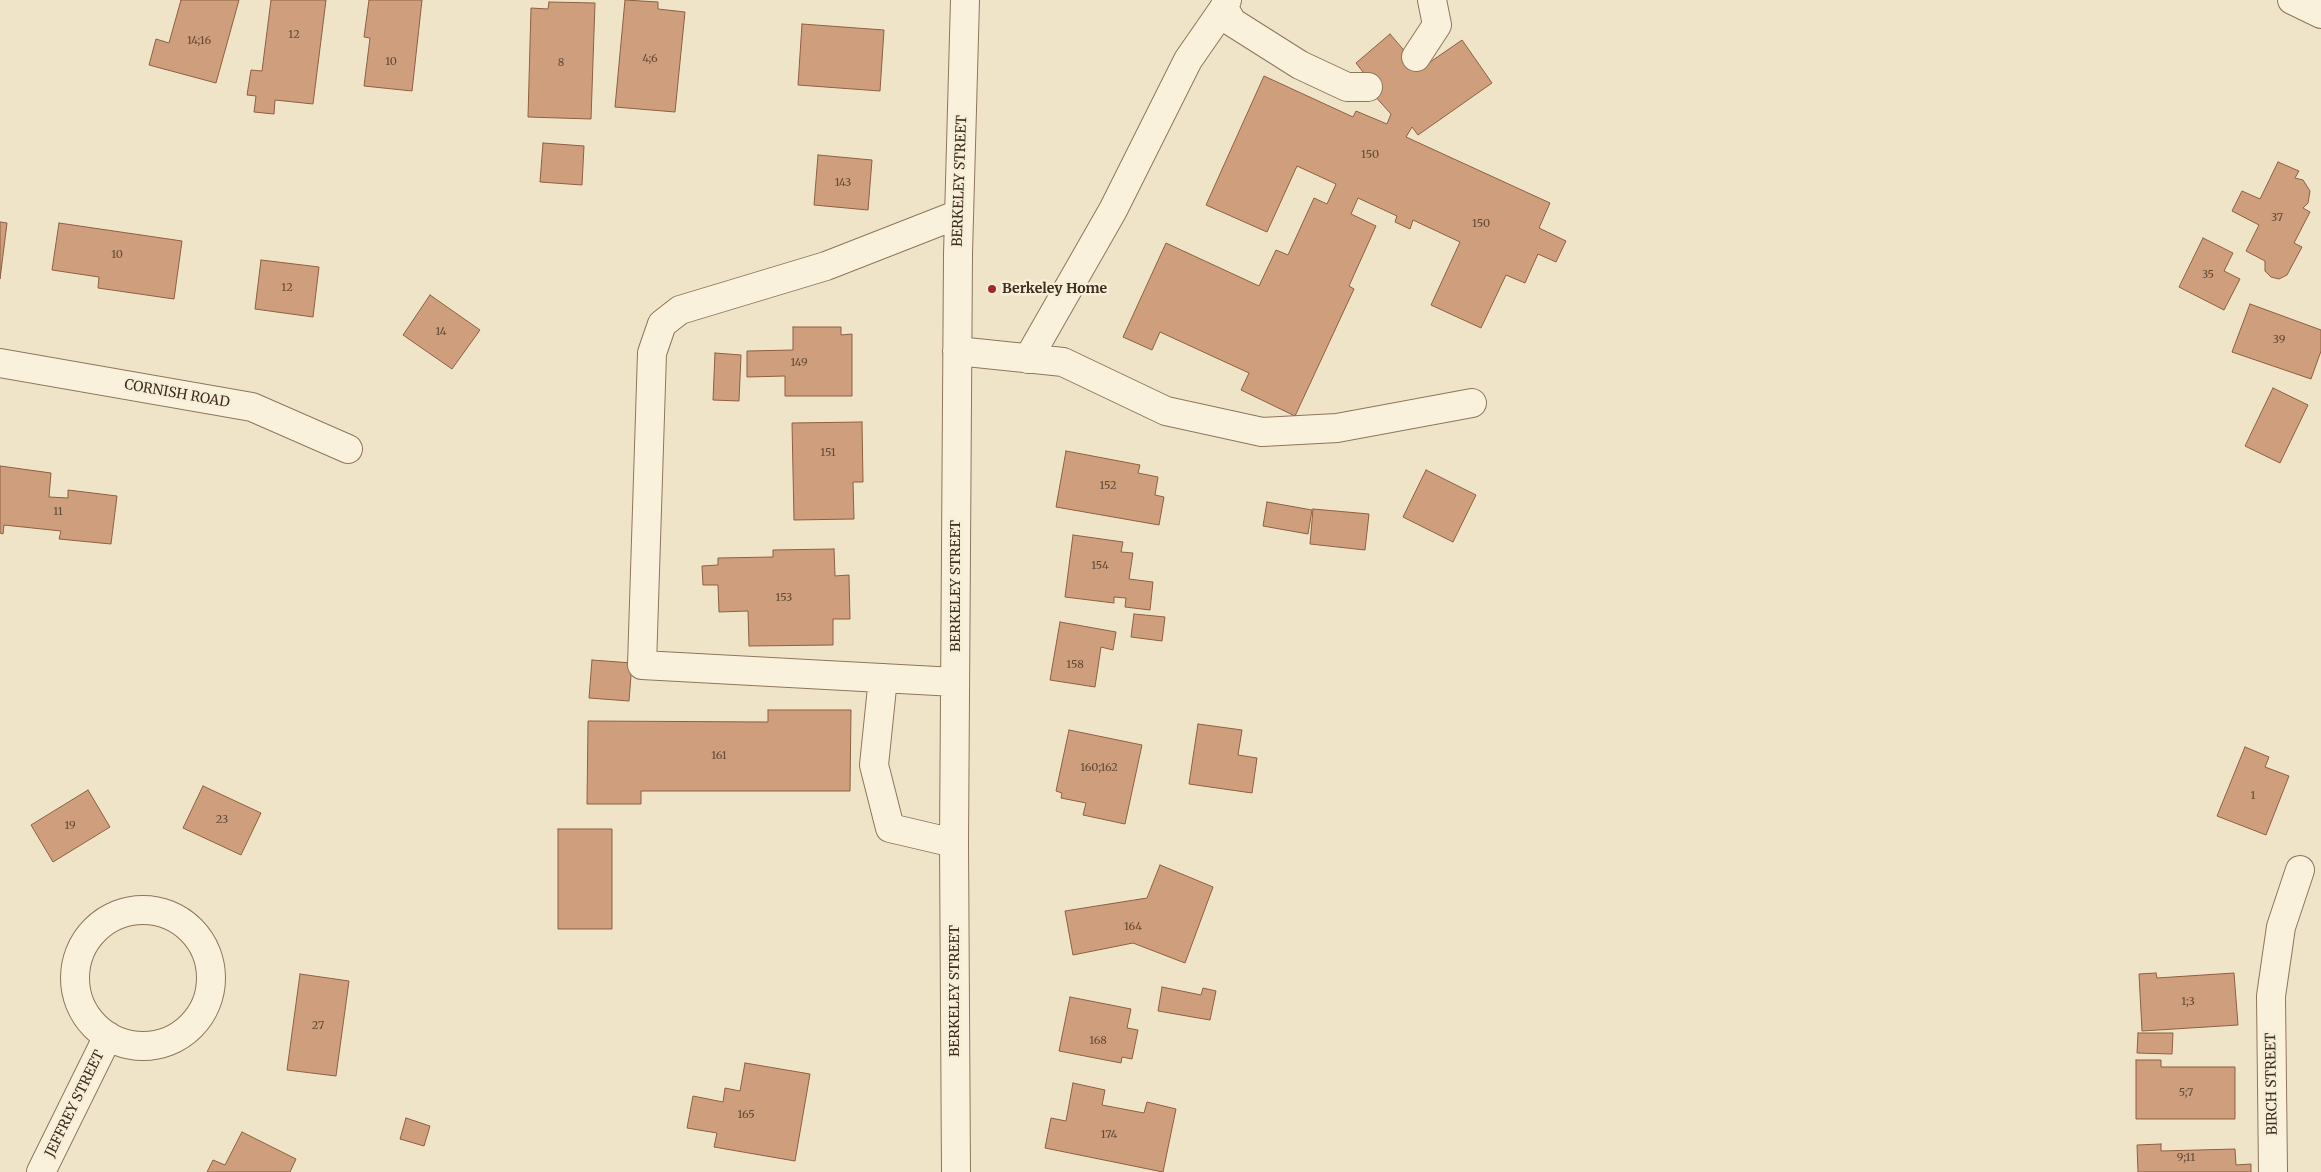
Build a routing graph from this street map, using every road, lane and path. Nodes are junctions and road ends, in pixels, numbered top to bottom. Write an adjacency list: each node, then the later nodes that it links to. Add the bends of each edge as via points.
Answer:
1 (965, 0): 8 (street, BERKELEY STREET)
2 (1432, 0): 6 (street, via 1437,25)
3 (2292, 0): 5 (street)
4 (1226, 4): 7 (street, via 1232,22 1300,65 1347,87); 10 (street, via 1188,60 1113,210)
5 (2321, 14)
6 (1416, 57)
7 (1368, 87)
8 (959, 214): 9 (street, BERKELEY STREET); 14 (street, via 826,266 680,310 662,324 652,353 642,665)
9 (957, 351): 10 (street); 15 (street, BERKELEY STREET)
10 (1028, 359): 12 (street, via 1063,362 1166,410 1262,432 1337,428)
11 (0, 363): 13 (street, CORNISH ROAD, via 252,407)
12 (1472, 403)
13 (348, 449)
14 (883, 678): 15 (street); 16 (street, via 874,765 890,828)
15 (955, 682): 16 (street, BERKELEY STREET)
16 (954, 843): 20 (street, BERKELEY STREET)
17 (2300, 870): 21 (street, BIRCH STREET, via 2281,927 2271,996)
18 (108, 1036): 18 (street, JEFFREY STREET, via 92,1022 80,1004 75,982 76,961 85,941 100,925 118,914 133,911 162,912 181,922 198,938 208,958 210,982 206,1004 194,1024 175,1038 153,1045 130,1044); 19 (street, JEFFREY STREET)
19 (41, 1172)
20 (956, 1172)
21 (2273, 1172)

